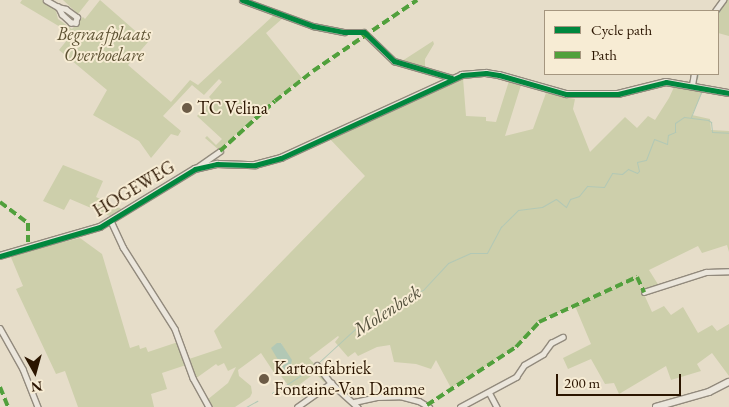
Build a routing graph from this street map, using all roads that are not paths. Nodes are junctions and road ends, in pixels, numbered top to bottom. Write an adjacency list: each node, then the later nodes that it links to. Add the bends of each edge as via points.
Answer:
1 (46, 0): 3 (street)
2 (242, 0): 5 (street, via 312,26 364,32 394,61)
3 (58, 7)
4 (694, 75): 6 (street)
5 (452, 78): 6 (street, via 486,73 550,91 590,96 618,94 666,82); 9 (street, via 281,158 255,165 217,164)
6 (692, 85): 7 (street)
7 (729, 93)
8 (220, 151): 9 (street, HOGEWEG)
9 (195, 169): 10 (street, HOGEWEG)
10 (111, 221): 11 (street, HOGEWEG, via 77,236); 21 (street, via 123,247 175,329 193,378)
11 (0, 256)
12 (729, 271): 13 (street, via 706,272)
13 (644, 292)
14 (0, 328): 22 (street, via 17,357)
15 (564, 336): 19 (street, via 524,365 516,377)
16 (317, 365): 18 (street)
17 (729, 382): 29 (street, via 709,392)
18 (331, 383): 20 (street); 24 (street)
19 (489, 392): 27 (street); 28 (street)
20 (354, 402): 25 (street); 26 (street, via 400,396)
21 (208, 405): 23 (street)
22 (38, 407)
23 (201, 407)
24 (297, 407)
25 (358, 407)
26 (429, 407)
27 (460, 407)
28 (497, 407)
29 (656, 407)

